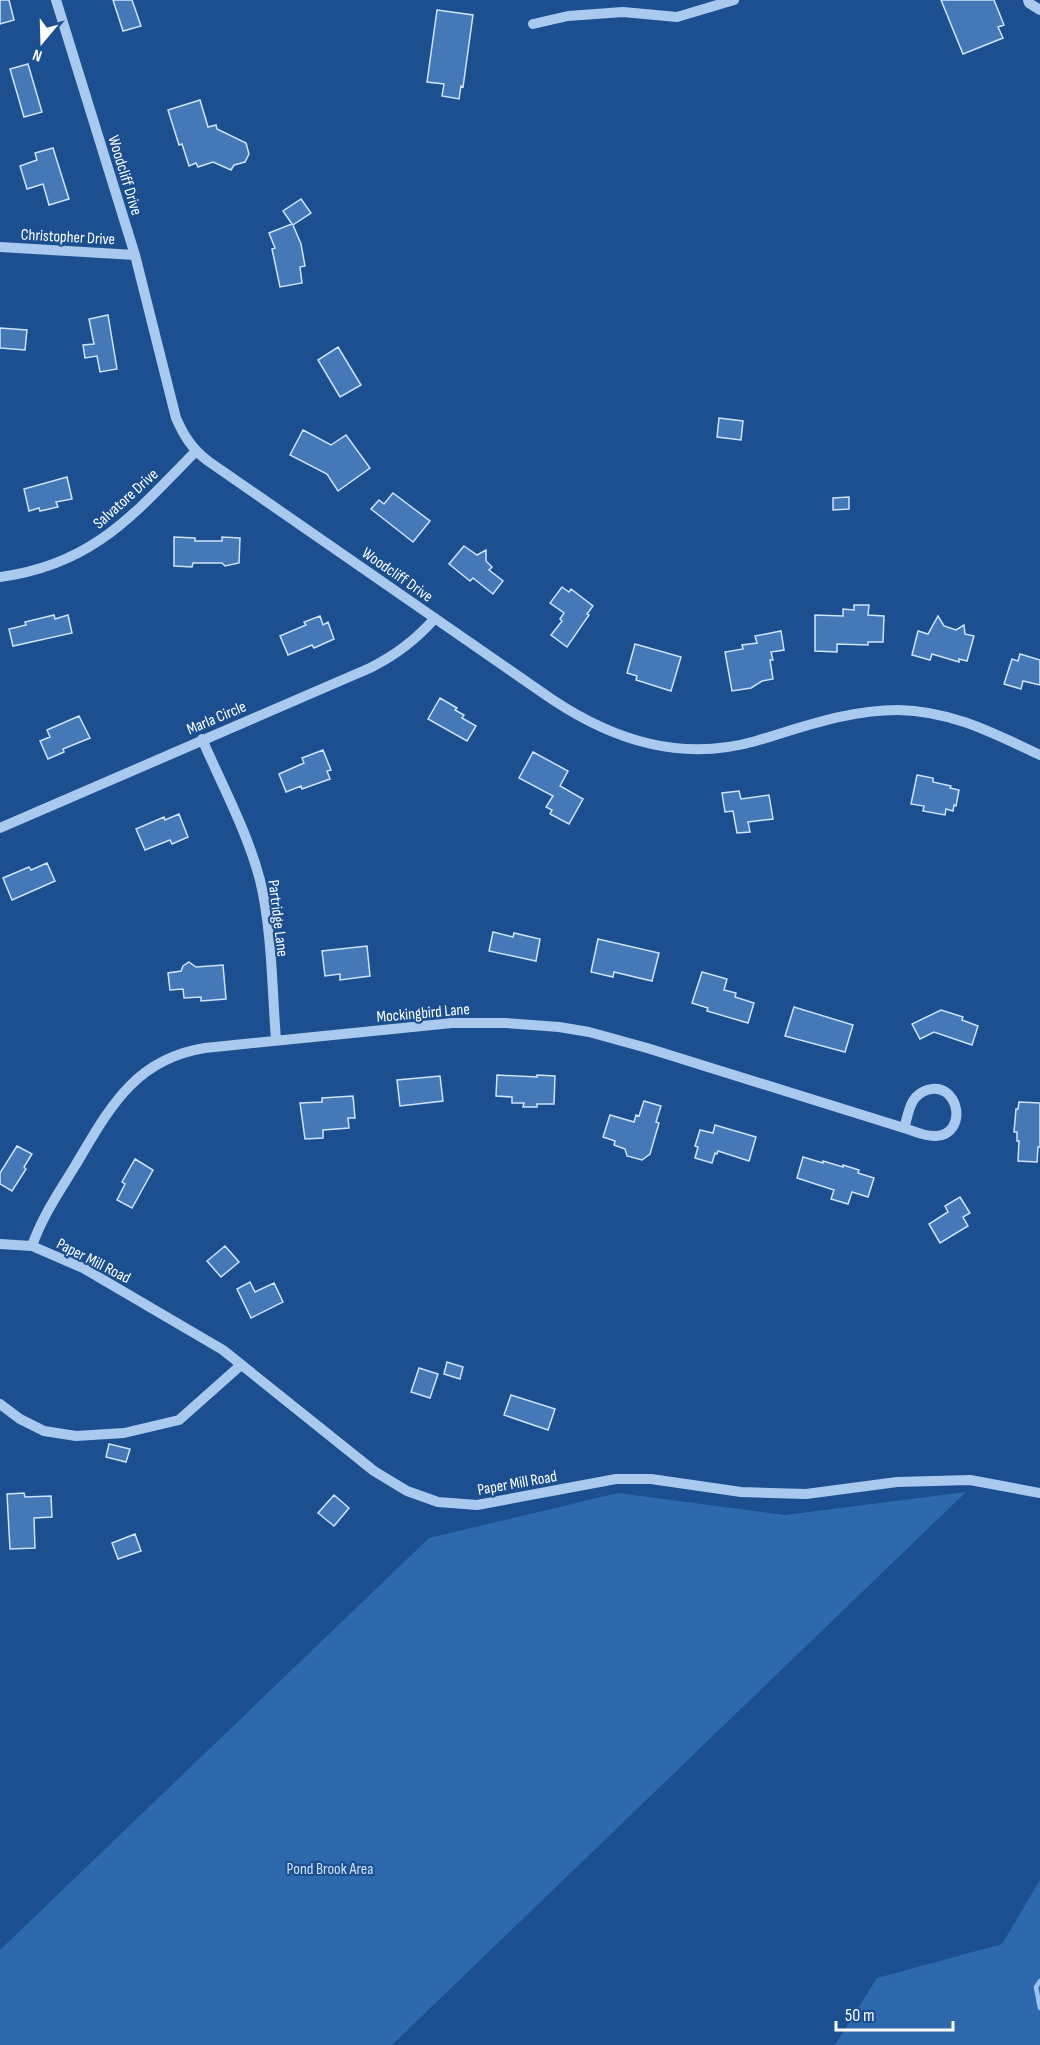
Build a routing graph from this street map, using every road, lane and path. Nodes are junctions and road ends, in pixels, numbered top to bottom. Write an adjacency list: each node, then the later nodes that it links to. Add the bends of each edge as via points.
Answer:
1 (56, 0): 7 (street, Woodcliff Drive)
2 (734, 0): 5 (street, via 677,17 623,12 568,16)
3 (1028, 0): 4 (street)
4 (1040, 10)
5 (533, 24)
6 (0, 247): 7 (street, Christopher Drive)
7 (135, 255): 8 (street, Woodcliff Drive, via 176,418)
8 (196, 451): 9 (street, Salvatore Drive, via 125,522 89,548 41,568); 10 (street, Woodcliff Drive)
9 (0, 577)
10 (435, 618): 11 (street, Marla Circle, via 411,643 387,659); 12 (street, Woodcliff Drive, via 570,711 639,742 675,748 715,748 753,742 838,716 900,710 979,726)
11 (202, 739): 13 (street, Marla Circle); 14 (street, Partridge Lane, via 260,882)
12 (1040, 755)
13 (0, 828)
14 (276, 1040): 15 (street, Mockingbird Lane, via 470,1023 559,1027 647,1048); 17 (street, Mockingbird Lane, via 191,1050 165,1059 141,1075 105,1116 45,1216)
15 (904, 1128): 15 (street, Mockingbird Lane, via 932,1136 945,1134 955,1123 955,1103 941,1090 921,1092 913,1101)
16 (0, 1244): 17 (street, Paper Mill Road)
17 (32, 1246): 18 (street, Paper Mill Road, via 83,1268 223,1350)
18 (241, 1365): 19 (street, via 179,1420 124,1433 76,1436 45,1431); 20 (street, Paper Mill Road, via 374,1471 407,1491 438,1502 477,1505 616,1479 651,1479 741,1492 806,1494 897,1482 970,1480)
19 (0, 1404)
20 (1040, 1493)

